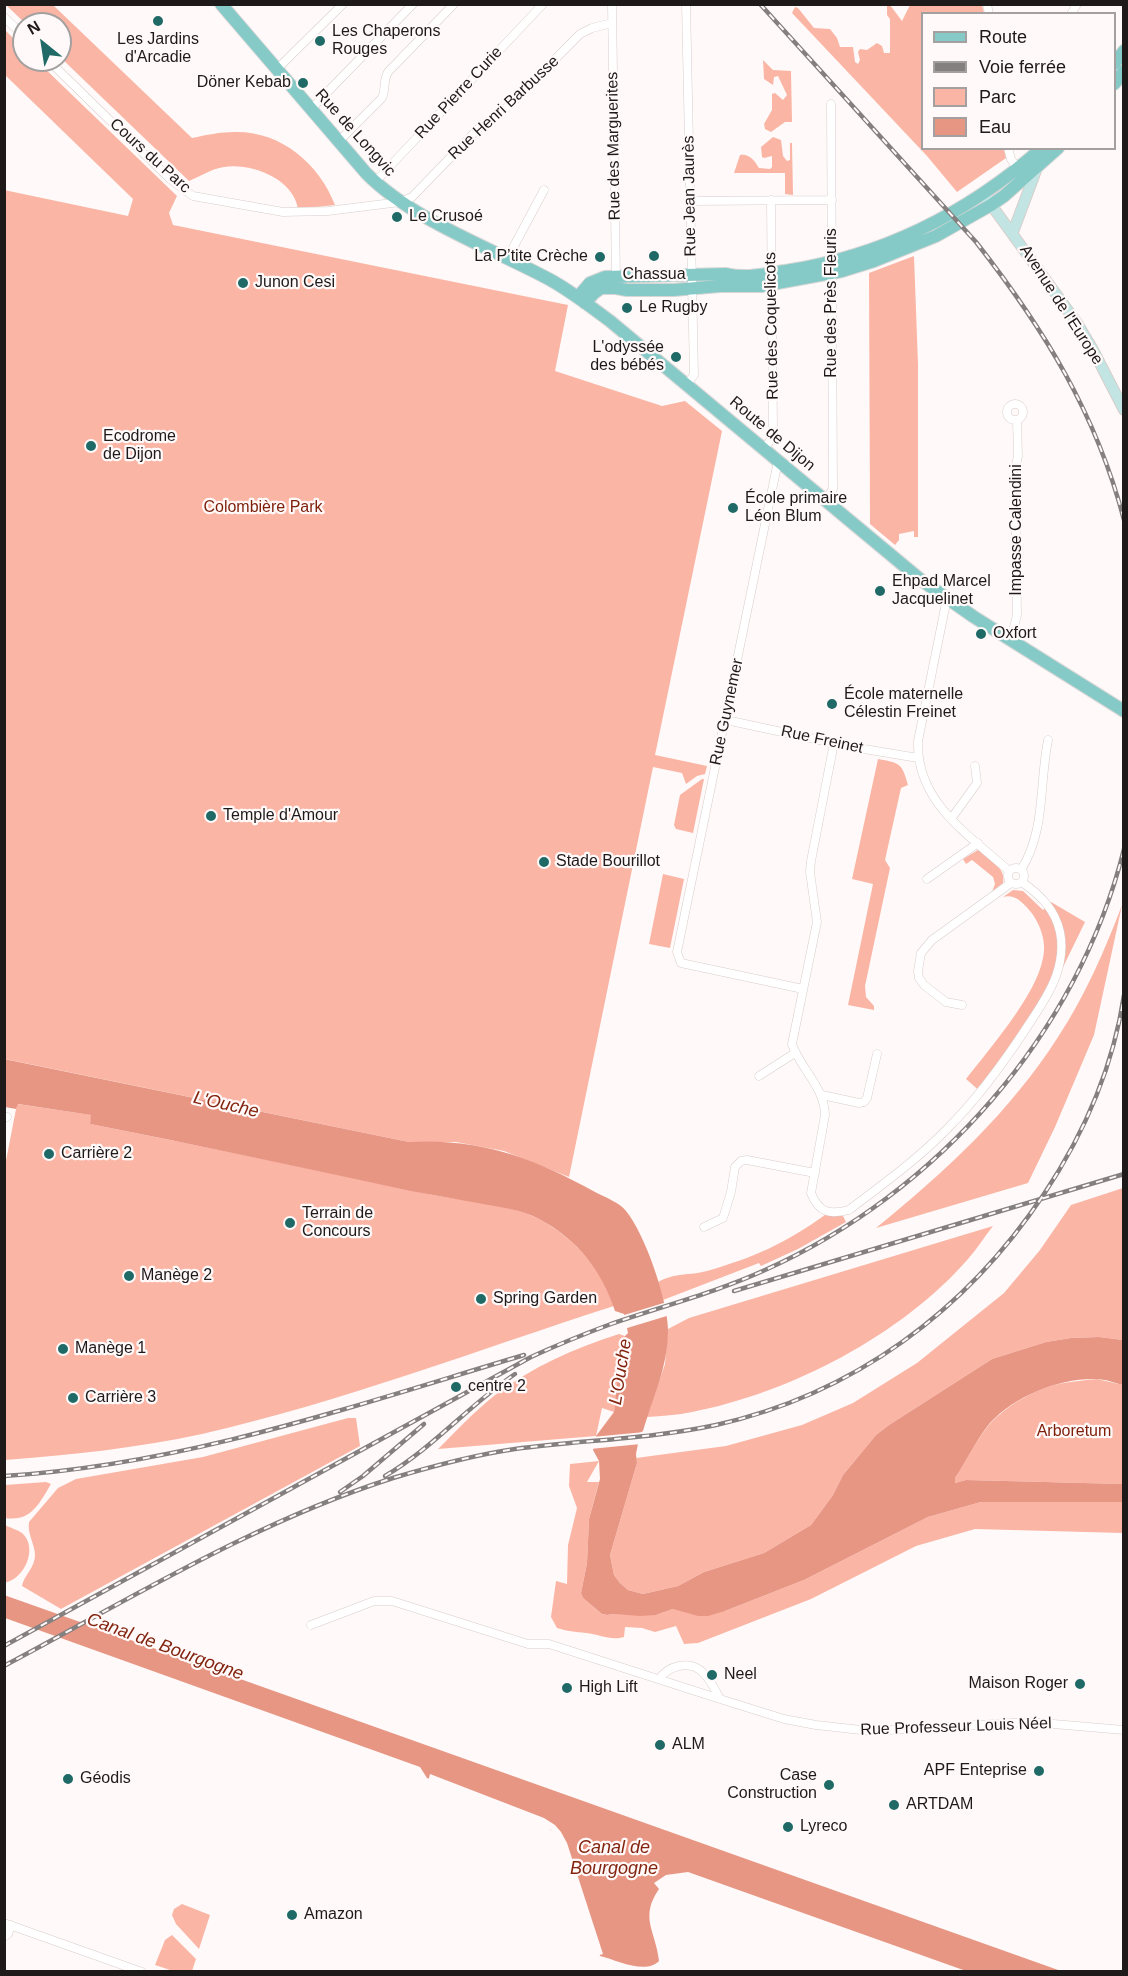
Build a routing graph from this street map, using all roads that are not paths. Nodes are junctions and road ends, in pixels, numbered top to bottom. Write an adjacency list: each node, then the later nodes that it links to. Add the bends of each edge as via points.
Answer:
1 (221, 4): 9 (main road, Rue de Longvic)
2 (343, 4): 9 (street)
3 (413, 4): 12 (street)
4 (454, 4): 13 (street, via 388,72 381,98)
5 (543, 4): 19 (street, Rue Pierre Curie)
6 (612, 4): 8 (street, Rue des Marguerites)
7 (686, 4): 24 (street, Rue Jean Jaurès)
8 (612, 23): 25 (street, Rue Henri Barbusse, via 580,34 412,197); 31 (street, Rue des Marguerites)
9 (277, 69): 12 (main road, Rue de Longvic)
10 (60, 72): 25 (street, Cours du Parc, via 170,179 193,196 309,213)
11 (831, 104): 22 (street, Rue des Près Fleuris)
12 (310, 110): 13 (main road, Rue de Longvic)
13 (338, 142): 19 (main road, Rue de Longvic)
14 (1009, 150): 18 (street)
15 (1040, 150): 18 (main road)
16 (1056, 150): 17 (main road)
17 (1037, 168): 18 (main road); 26 (main road, Avenue de l'Europe)
18 (1022, 174): 23 (main road)
19 (375, 182): 25 (main road, Rue de Longvic)
20 (544, 190): 27 (street)
21 (771, 200): 22 (street); 24 (street); 30 (street, Rue des Coquelicots)
22 (832, 200): 28 (street, Rue des Près Fleuris)
23 (988, 200): 26 (main road, Avenue de l'Europe); 28 (main road, via 936,236 893,255)
24 (690, 201): 29 (street, Rue Jean Jaurès)
25 (400, 202): 27 (main road, Rue de Longvic)
26 (1013, 232): 35 (main road, Avenue de l'Europe, via 1077,323)
27 (507, 259): 33 (main road, Rue de Longvic)
28 (832, 268): 30 (main road); 39 (street, Rue des Près Fleuris, via 833,489)
29 (692, 275): 30 (main road); 31 (main road); 32 (street, Rue Jean Jaurès)
30 (771, 279): 32 (main road, via 755,287); 37 (street, Rue des Coquelicots, via 773,431)
31 (616, 282): 32 (main road, via 627,290); 33 (main road)
32 (692, 289): 34 (street, Rue Jean Jaurès, via 694,375)
33 (581, 300): 34 (main road, Route de Dijon)
34 (686, 385): 37 (main road, Route de Dijon)
35 (1124, 410)
36 (1017, 420): 41 (street, Impasse Calendini, via 1017,615)
37 (764, 449): 38 (main road, Route de Dijon)
38 (778, 461): 39 (main road, Route de Dijon); 43 (street, Rue Guynemer)
39 (825, 500): 40 (main road, Route de Dijon)
40 (946, 598): 41 (main road, Route de Dijon); 46 (street)
41 (1008, 638): 42 (main road, Route de Dijon)
42 (1122, 708)
43 (726, 720): 45 (street, Rue Freinet); 55 (street, Rue Guynemer, via 677,952 681,963)
44 (1048, 740): 50 (street, via 1041,813 1031,851)
45 (834, 743): 46 (street, Rue Freinet); 55 (street, via 811,861 817,922)
46 (918, 758): 48 (street, via 933,798)
47 (975, 766): 48 (street, via 977,783)
48 (951, 819): 49 (street)
49 (978, 843): 51 (street); 52 (street)
50 (1021, 870): 51 (street); 53 (street)
51 (1009, 871): 54 (street)
52 (927, 879)
53 (1022, 882): 54 (street); 61 (street, via 1050,908 1060,931 1061,956 1055,980 1042,1004 1002,1064 940,1136 849,1210 825,1211 815,1203 811,1193)
54 (1011, 883): 56 (street, via 932,940 921,953 918,971 924,985 946,1002)
55 (803, 989): 57 (street, via 792,1044)
56 (962, 1005)
57 (795, 1053): 59 (street); 60 (street)
58 (877, 1054): 60 (street, via 864,1102)
59 (759, 1076)
60 (822, 1095): 61 (street, via 825,1115)
61 (815, 1173): 62 (street, via 741,1161 735,1167 723,1218)
62 (704, 1227)
63 (311, 1625): 64 (street, Rue Professeur Louis Néel, via 374,1600 392,1601 528,1644 549,1644)
64 (659, 1679): 65 (street, Rue Professeur Louis Néel); 65 (street, via 664,1671 689,1665 700,1669)
65 (720, 1699): 66 (street, Rue Professeur Louis Néel, via 784,1719 861,1731 1030,1722)
66 (1124, 1730)
67 (8, 1924): 68 (street); 69 (street)
68 (4, 1937)
69 (142, 1971)

